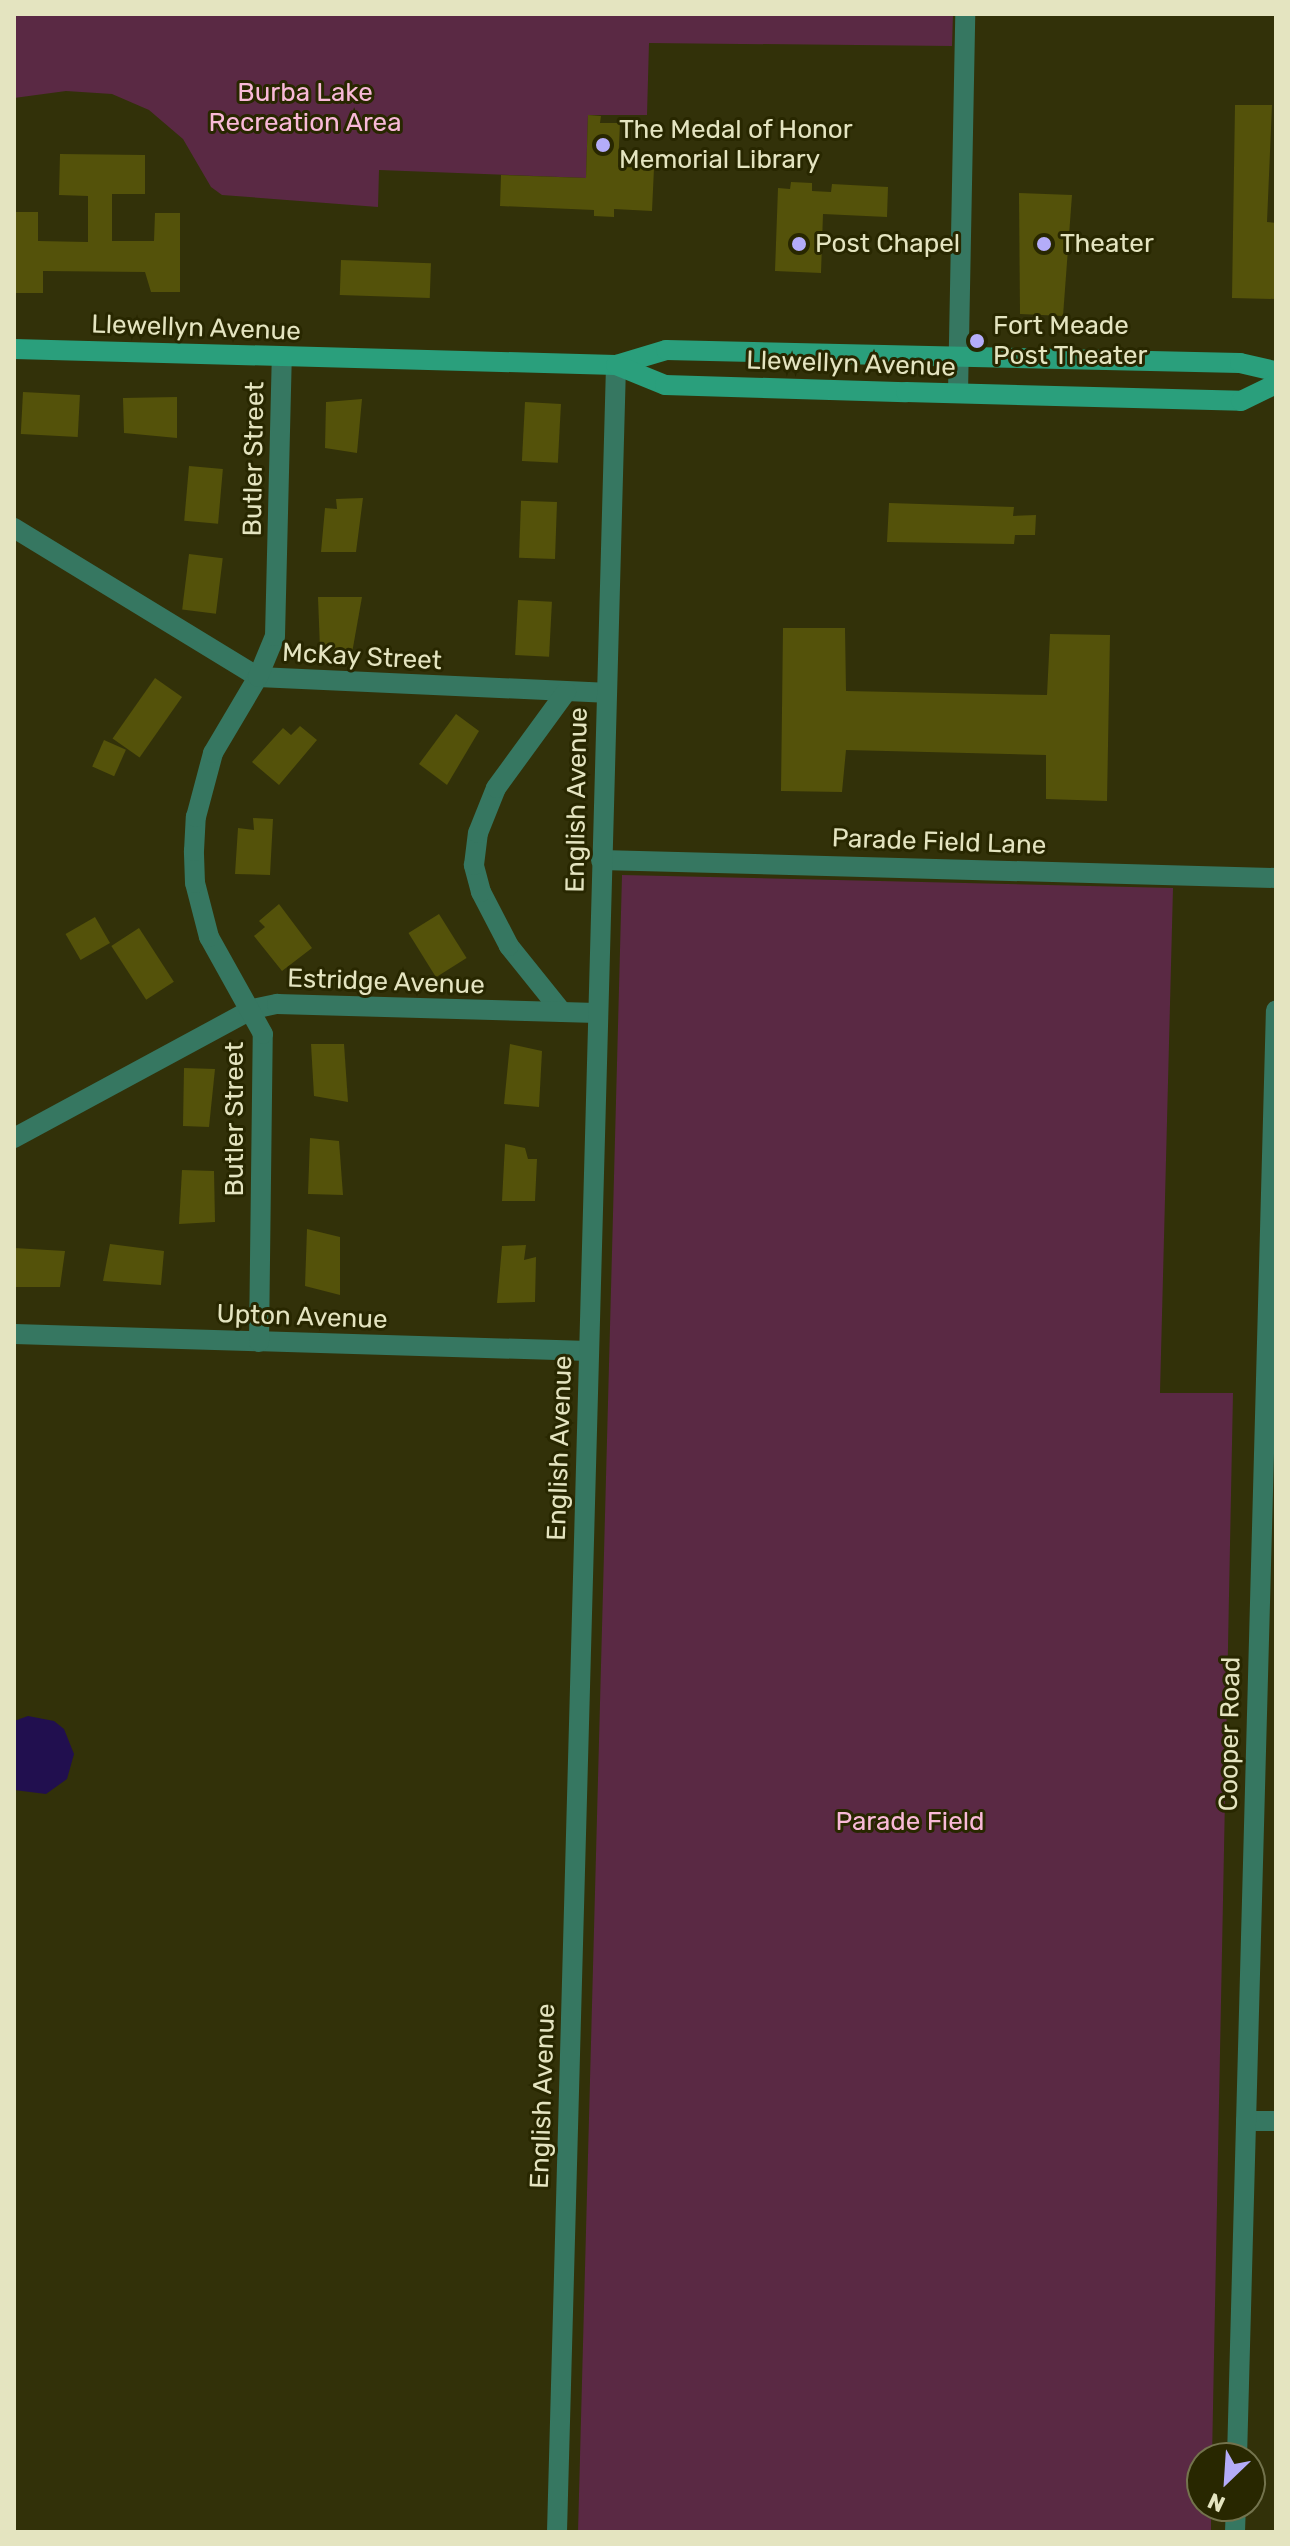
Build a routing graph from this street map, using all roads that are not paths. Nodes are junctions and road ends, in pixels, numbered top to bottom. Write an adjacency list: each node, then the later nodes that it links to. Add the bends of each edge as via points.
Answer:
1 (965, 14): 4 (street)
2 (14, 349): 3 (street, Llewellyn Avenue)
3 (282, 357): 5 (street, Llewellyn Avenue); 10 (street, Butler Street, via 275,636)
4 (957, 358): 5 (street, Llewellyn Avenue, via 666,350); 6 (street, Llewellyn Avenue, via 1240,363); 8 (street)
5 (616, 365): 8 (street, Llewellyn Avenue, via 665,385); 12 (street, English Avenue)
6 (1276, 371)
7 (1276, 384): 8 (street, Llewellyn Avenue, via 1241,401)
8 (958, 393)
9 (14, 528): 10 (street, McKay Street)
10 (258, 677): 11 (street, McKay Street); 15 (street, Butler Street, via 213,753 196,817 194,851 195,883 209,937 239,997)
11 (566, 692): 12 (street, McKay Street); 17 (street, via 496,788 478,833 474,865 481,892 509,946)
12 (605, 693): 13 (street, English Avenue)
13 (601, 860): 14 (street, Parade Field Lane); 18 (street, English Avenue)
14 (1276, 878)
15 (253, 1009): 17 (street, Estridge Avenue, via 277,1004); 19 (street, Estridge Avenue); 21 (street, Butler Street, via 263,1034)
16 (1276, 1011): 23 (street, Cooper Road)
17 (562, 1012): 18 (street, Estridge Avenue)
18 (597, 1013): 22 (street, English Avenue)
19 (14, 1138)
20 (14, 1334): 21 (street, Upton Avenue)
21 (259, 1342): 22 (street, Upton Avenue)
22 (589, 1351): 27 (street, English Avenue)
23 (1271, 1372): 24 (street, Cooper Road)
24 (1246, 2121): 25 (street); 26 (street, Cooper Road)
25 (1276, 2121)
26 (1237, 2442)
27 (557, 2532)

